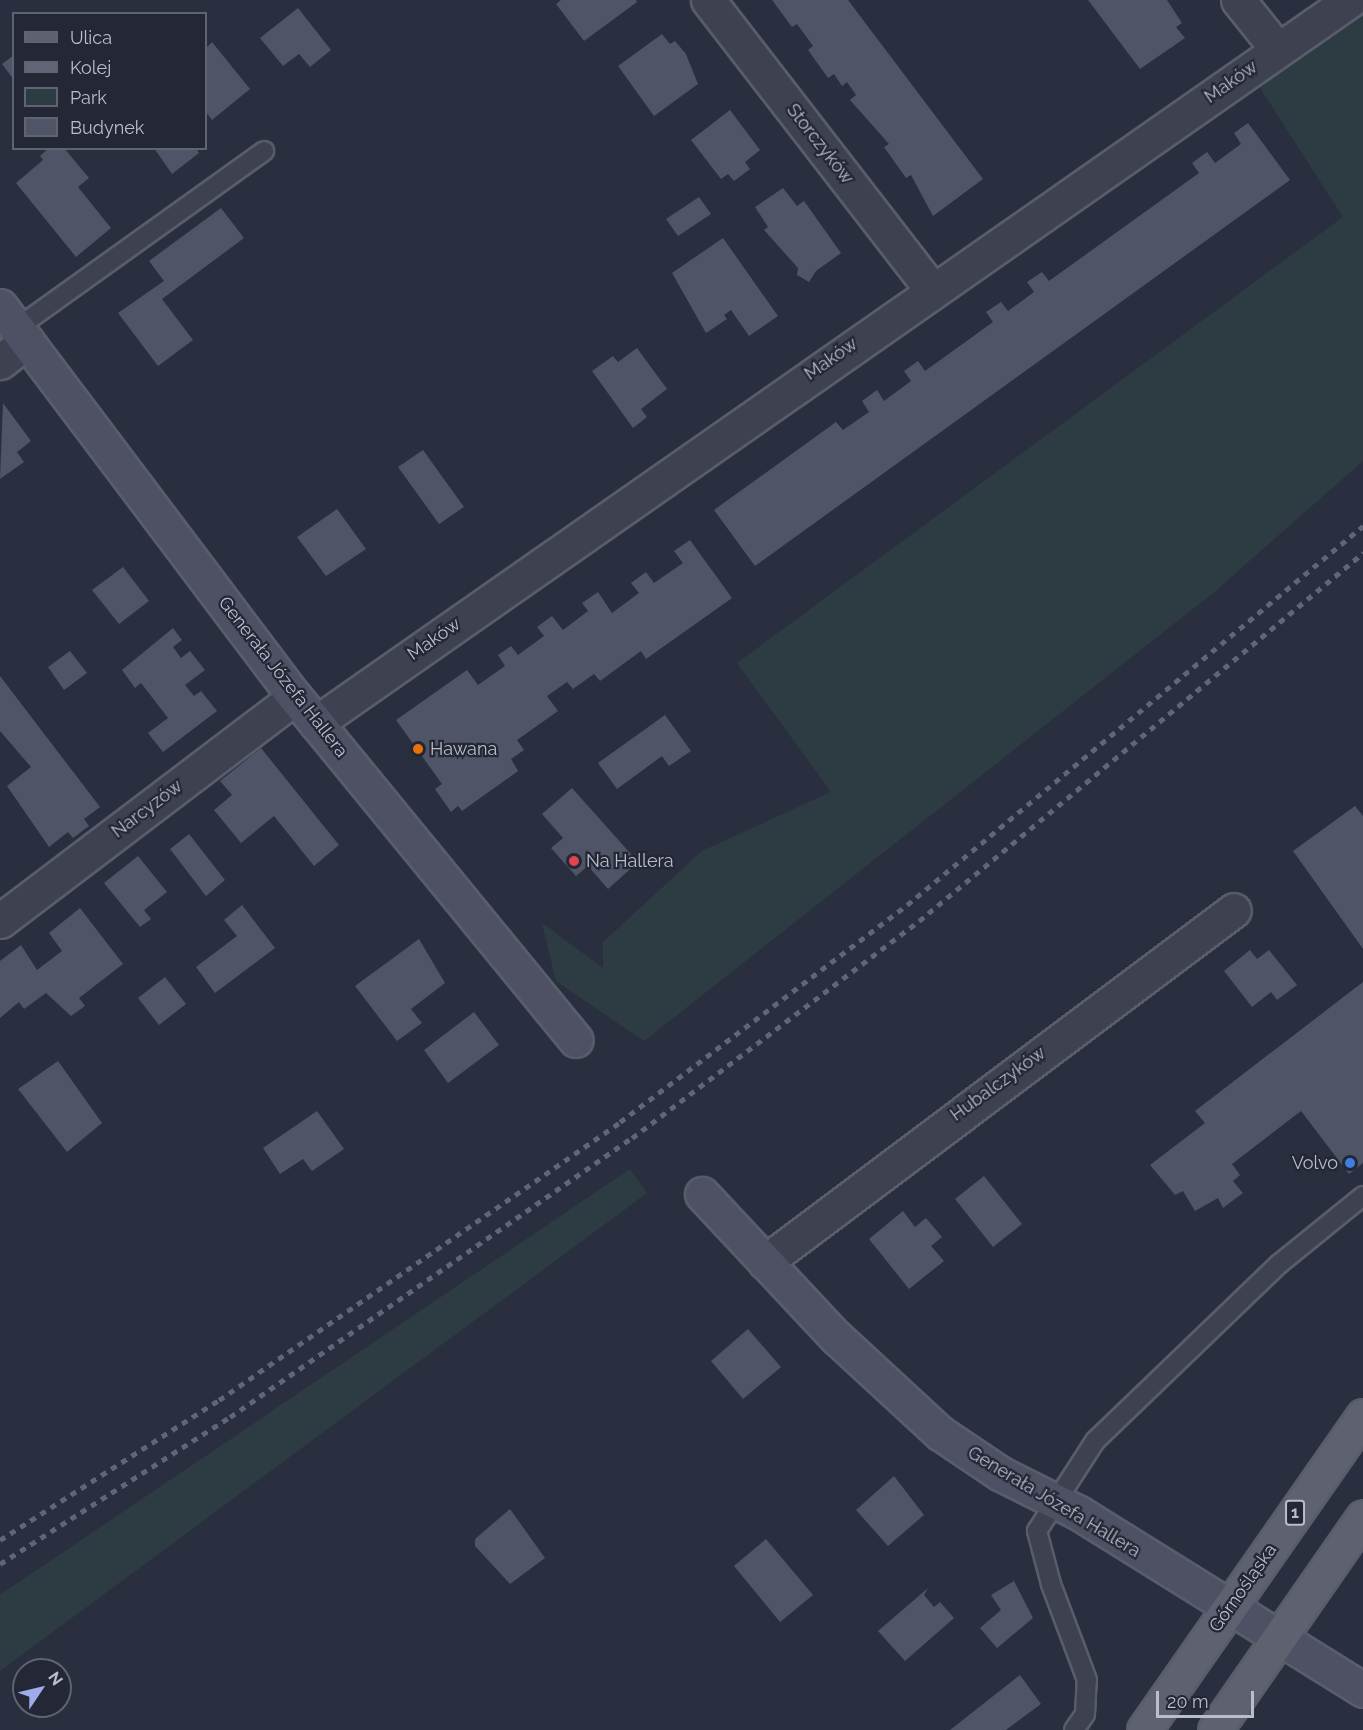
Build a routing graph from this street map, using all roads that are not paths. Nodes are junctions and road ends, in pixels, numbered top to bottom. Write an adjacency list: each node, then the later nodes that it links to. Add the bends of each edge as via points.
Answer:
1 (708, 0): 6 (street, Storczyków)
2 (1238, 0): 4 (street)
3 (1350, 0): 4 (street, Maków)
4 (1278, 50): 6 (street, Maków)
5 (264, 151): 7 (lane)
6 (931, 289): 10 (street, Maków)
7 (15, 325): 8 (street); 9 (street, Generała Józefa Hallera)
8 (0, 362)
9 (295, 697): 10 (street, Generała Józefa Hallera); 12 (street, Narcyzów)
10 (316, 723): 13 (street, Generała Józefa Hallera)
11 (1234, 910): 16 (street, Hubalczyków)
12 (0, 921)
13 (576, 1040)
14 (702, 1194): 16 (street, Generała Józefa Hallera)
15 (1363, 1196): 18 (lane, via 1280,1264 1095,1441)
16 (765, 1262): 18 (street, Generała Józefa Hallera, via 836,1337 940,1432 1001,1474)
17 (1363, 1416): 20 (main road, Górnośląska / 1)
18 (1058, 1501): 20 (street, Generała Józefa Hallera); 23 (lane, via 1037,1531 1051,1584 1088,1680 1085,1714)
19 (1363, 1517): 21 (main road)
20 (1228, 1610): 21 (street, Generała Józefa Hallera); 24 (main road, Górnośląska / 1)
21 (1278, 1639): 22 (street, Generała Józefa Hallera); 25 (main road)
22 (1363, 1690)
23 (1074, 1730)
24 (1144, 1730)
25 (1215, 1730)

